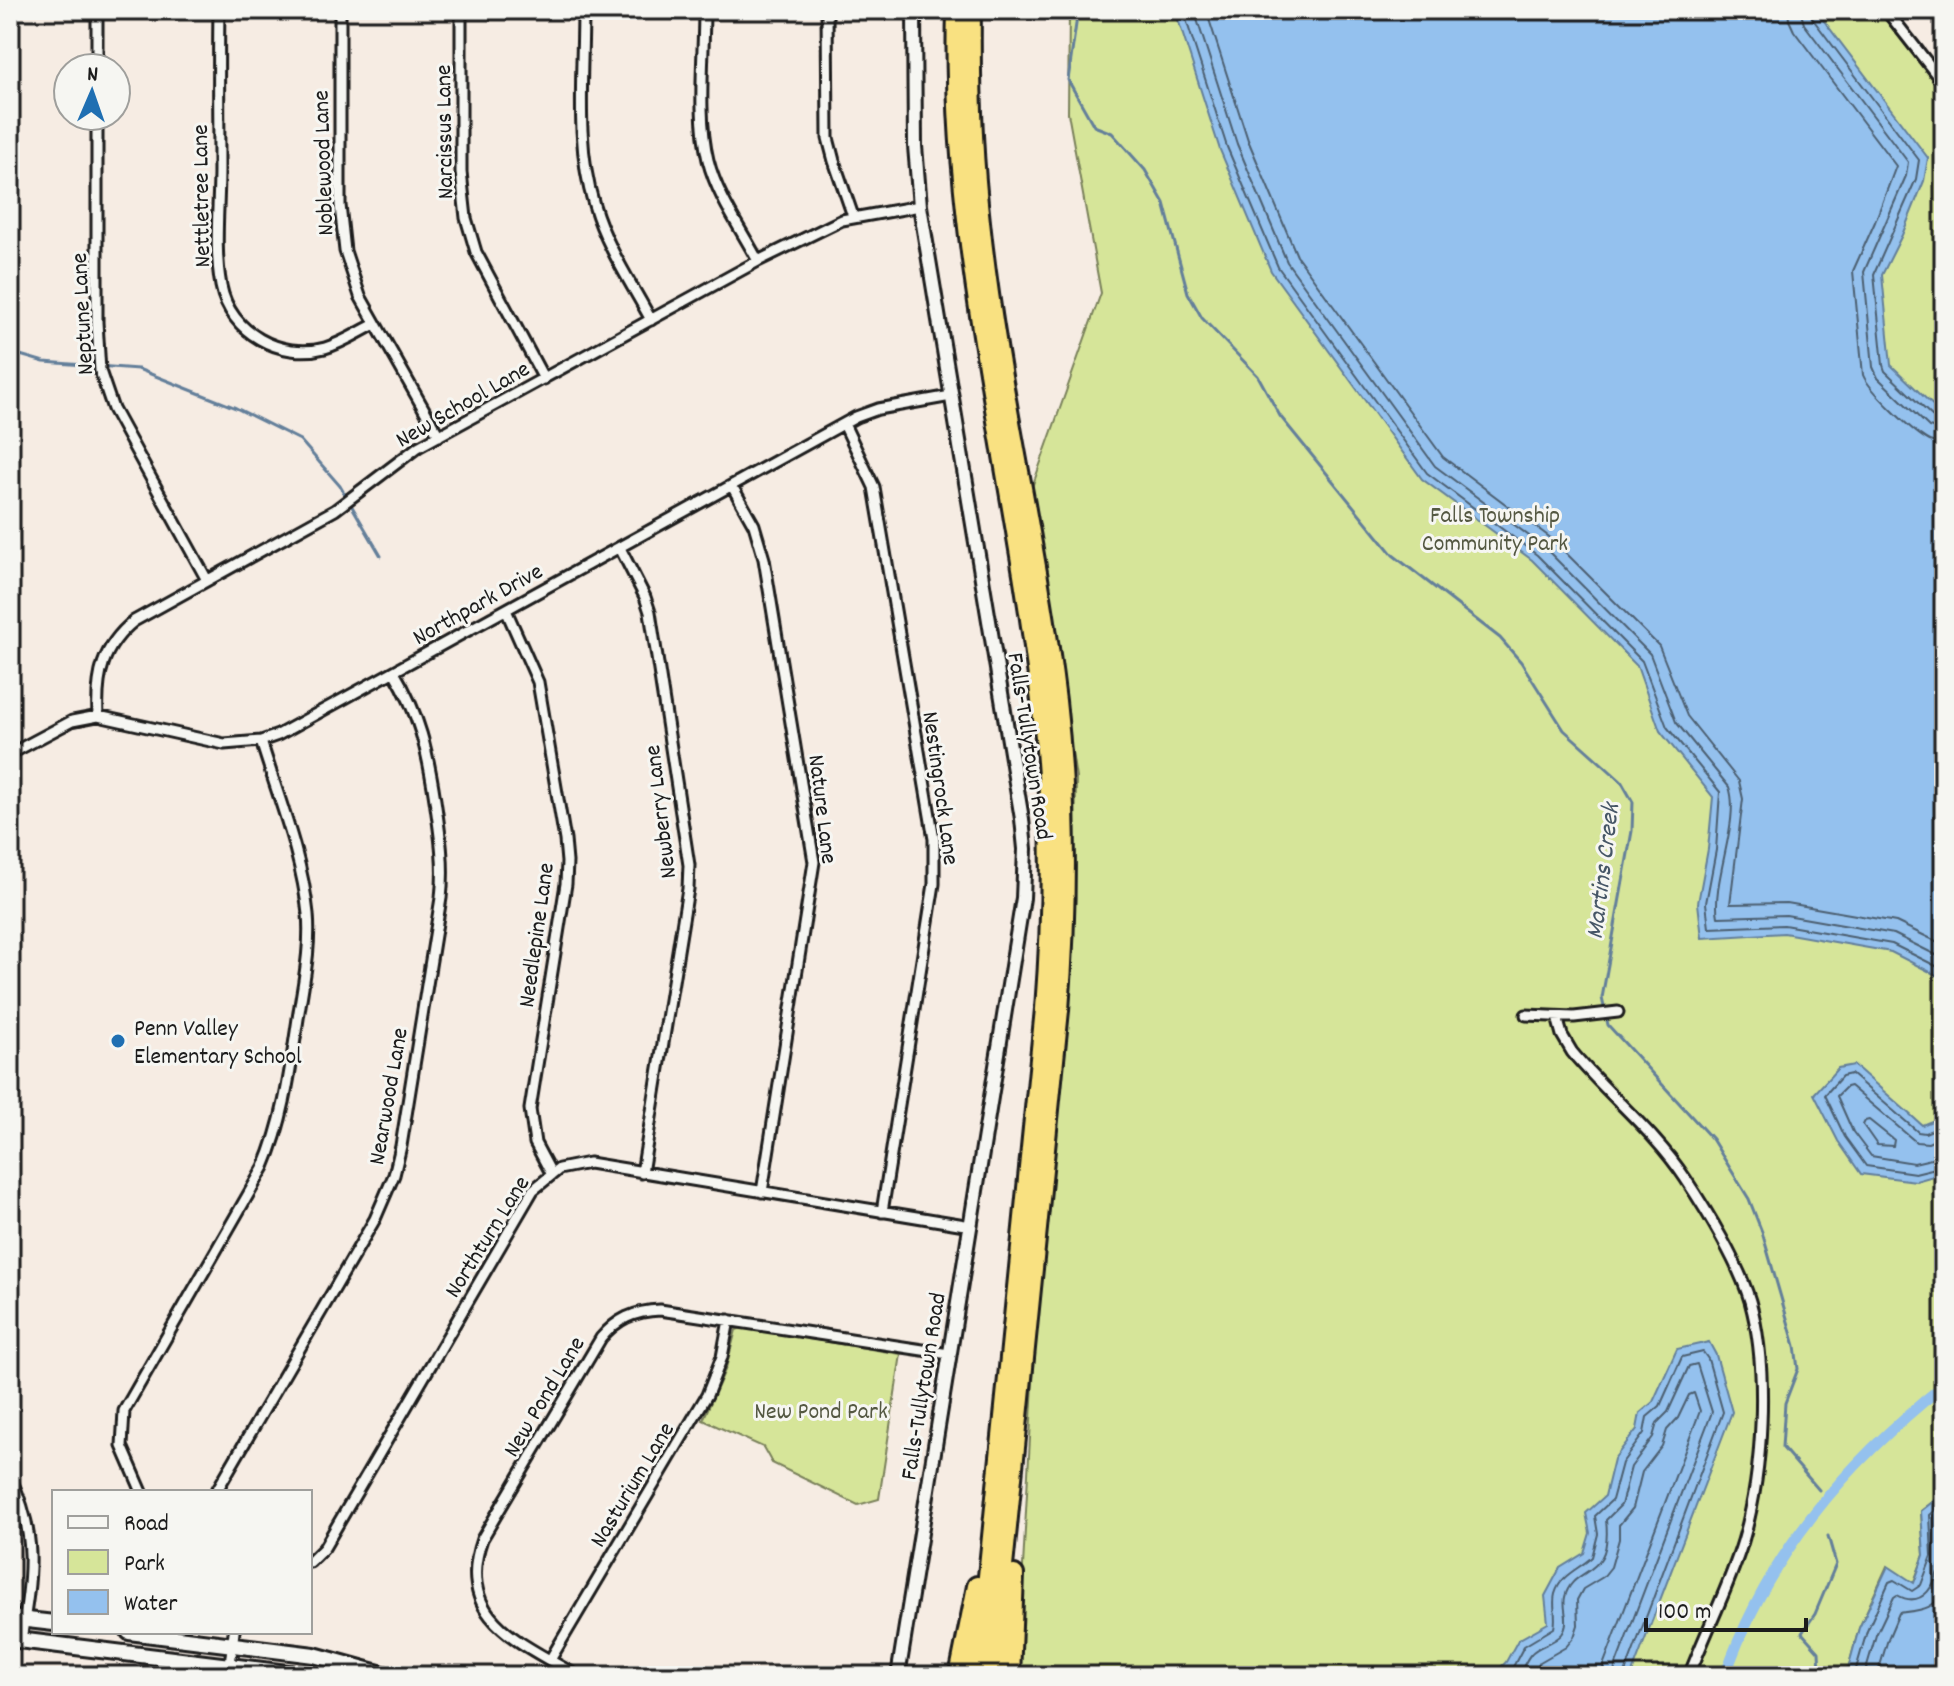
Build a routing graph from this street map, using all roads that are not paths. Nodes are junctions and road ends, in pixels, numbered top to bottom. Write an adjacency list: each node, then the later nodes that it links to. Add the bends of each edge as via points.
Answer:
1 (97, 10): 12 (street)
2 (219, 10): 19 (street, Nettletree Lane, via 219,249 226,303 253,335 288,350 326,348)
3 (340, 10): 19 (street, Noblewood Lane, via 342,228 350,270)
4 (461, 10): 20 (street, Narcissus Lane, via 466,218 476,252)
5 (583, 10): 18 (street, via 588,186 606,237)
6 (704, 10): 17 (street, via 708,161)
7 (827, 10): 16 (street, via 828,138)
8 (914, 10): 15 (street, Falls-Tullytown Road)
9 (957, 10): 46 (highway, via 966,225 1037,663 1051,830 1045,1009)
10 (971, 10): 44 (highway, via 971,107 980,223 1051,661 1064,816 1062,971)
11 (1886, 10): 13 (street)
12 (97, 52)
13 (1944, 84)
14 (97, 132): 28 (street, Neptune Lane, via 100,371 113,409)
15 (920, 206): 16 (street, New School Lane); 21 (street, Falls-Tullytown Road)
16 (853, 216): 17 (street, New School Lane)
17 (758, 261): 18 (street, New School Lane)
18 (651, 320): 20 (street, New School Lane)
19 (375, 324): 23 (street, Noblewood Lane)
20 (544, 379): 23 (street, New School Lane)
21 (951, 396): 22 (street, Northpark Drive, via 867,412); 41 (street, Falls-Tullytown Road, via 1025,849 1023,898)
22 (844, 424): 24 (street, Northpark Drive); 40 (street, Nestingrock Lane, via 874,487 934,839 934,884)
23 (439, 436): 28 (street, New School Lane, via 335,510)
24 (732, 486): 27 (street, Northpark Drive); 39 (street, Nature Lane, via 754,525 764,559 814,862)
25 (10, 517): 26 (street)
26 (10, 541)
27 (620, 548): 29 (street, Northpark Drive); 38 (street, Newberry Lane, via 650,612 689,865)
28 (207, 580): 31 (street, New School Lane, via 134,621 113,642 100,668)
29 (506, 610): 30 (street, Northpark Drive); 37 (street, Needlepine Lane, via 538,682 565,840 566,884 530,1109 535,1143)
30 (394, 672): 32 (street, Northpark Drive); 48 (street, Nearwood Lane, via 426,746 444,863 401,1146 375,1219)
31 (98, 716): 32 (street, Northpark Drive, via 224,744); 33 (street, Northpark Drive, via 72,721)
32 (261, 741): 47 (street, via 308,914 308,958 295,1042 280,1124 262,1170 124,1411 122,1446)
33 (10, 754)
34 (1618, 1012): 36 (street)
35 (1526, 1015): 36 (street)
36 (1557, 1017): 65 (street, via 1572,1052 1684,1176 1734,1263 1756,1330 1760,1432 1754,1499 1733,1570)
37 (551, 1173): 38 (street, Northturn Lane, via 585,1163); 49 (street, Northturn Lane, via 533,1190 324,1548)
38 (642, 1173): 39 (street, Northturn Lane)
39 (762, 1192): 40 (street, Northturn Lane)
40 (882, 1212): 41 (street, Northturn Lane)
41 (971, 1226): 43 (street, Falls-Tullytown Road)
42 (729, 1320): 43 (street, New Pond Lane); 55 (street, Nasturium Lane, via 707,1395); 55 (street, New Pond Lane, via 660,1310 632,1314 610,1327 482,1539 475,1578 487,1615 507,1635)
43 (949, 1354): 60 (street, Falls-Tullytown Road)
44 (1019, 1412): 63 (highway); 64 (highway)
45 (10, 1477): 50 (street, via 29,1532 30,1564)
46 (997, 1489): 61 (highway); 62 (highway)
47 (141, 1490)
48 (217, 1490)
49 (312, 1560)
50 (17, 1618): 51 (main road); 54 (street)
51 (52, 1623)
52 (164, 1634): 53 (main road)
53 (233, 1638): 56 (street); 58 (main road)
54 (15, 1639): 56 (main road)
55 (550, 1660): 59 (street, New Pond Lane)
56 (230, 1664): 57 (main road)
57 (312, 1676)
58 (390, 1676)
59 (577, 1676)
60 (898, 1676)
61 (959, 1676)
62 (978, 1676)
63 (992, 1676)
64 (1010, 1676)
65 (1689, 1676)

